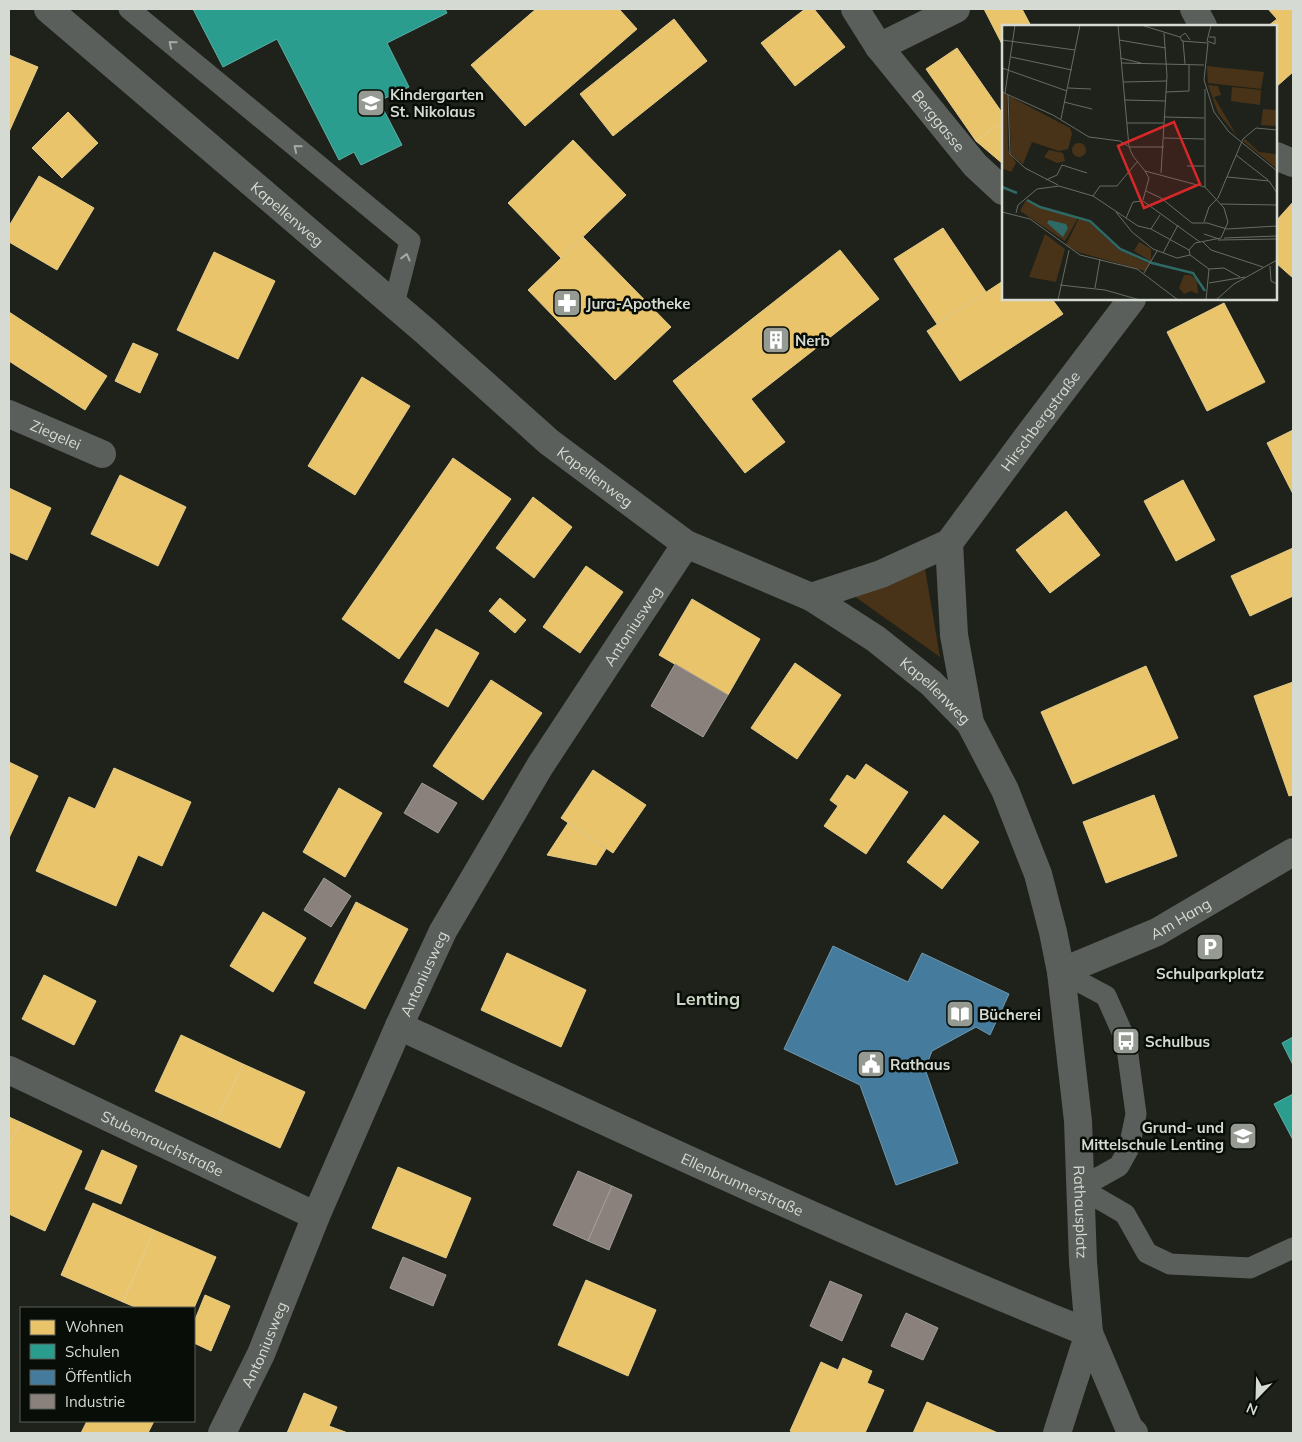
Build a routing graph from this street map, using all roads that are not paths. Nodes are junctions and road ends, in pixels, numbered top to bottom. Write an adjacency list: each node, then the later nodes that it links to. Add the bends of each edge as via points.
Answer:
1 (48, 9): 12 (street, Kapellenweg)
2 (129, 9): 12 (lane, one-way to 2, via 410,241)
3 (855, 9): 7 (street, Berggasse)
4 (956, 9): 7 (street)
5 (1194, 9): 6 (street)
6 (1202, 25)
7 (879, 47): 10 (street, Berggasse, via 975,165)
8 (1277, 156): 9 (street)
9 (1293, 163)
10 (1002, 190)
11 (1126, 301): 15 (street, Hirschbergstraße)
12 (394, 304): 16 (street, Kapellenweg, via 549,442)
13 (9, 414): 14 (street, Ziegelei)
14 (102, 454)
15 (949, 543): 17 (street, Hirschbergstraße, via 881,574); 18 (street, via 954,635)
16 (686, 544): 17 (street, Kapellenweg); 21 (street, Antoniusweg, via 540,766 443,931)
17 (811, 597): 18 (street, Kapellenweg, via 876,639 931,683)
18 (970, 723): 20 (street, Kapellenweg, via 1005,790 1038,874)
19 (1293, 852): 20 (street, Am Hang, via 1156,932)
20 (1061, 972): 23 (street, Rathausplatz, via 1078,1121); 23 (lane, via 1106,996 1126,1041 1136,1114 1129,1148 1119,1166)
21 (399, 1026): 24 (street, Antoniusweg); 26 (street, Ellenbrunnerstraße, via 764,1194)
22 (9, 1070): 24 (street, Stubenrauchstraße)
23 (1080, 1188): 25 (lane, via 1125,1214 1147,1253 1170,1264 1250,1268); 26 (street, Rathausplatz, via 1082,1262)
24 (316, 1216): 28 (street, Antoniusweg, via 262,1354)
25 (1293, 1248)
26 (1089, 1333): 27 (street); 29 (street)
27 (1126, 1431)
28 (222, 1433)
29 (1057, 1433)

